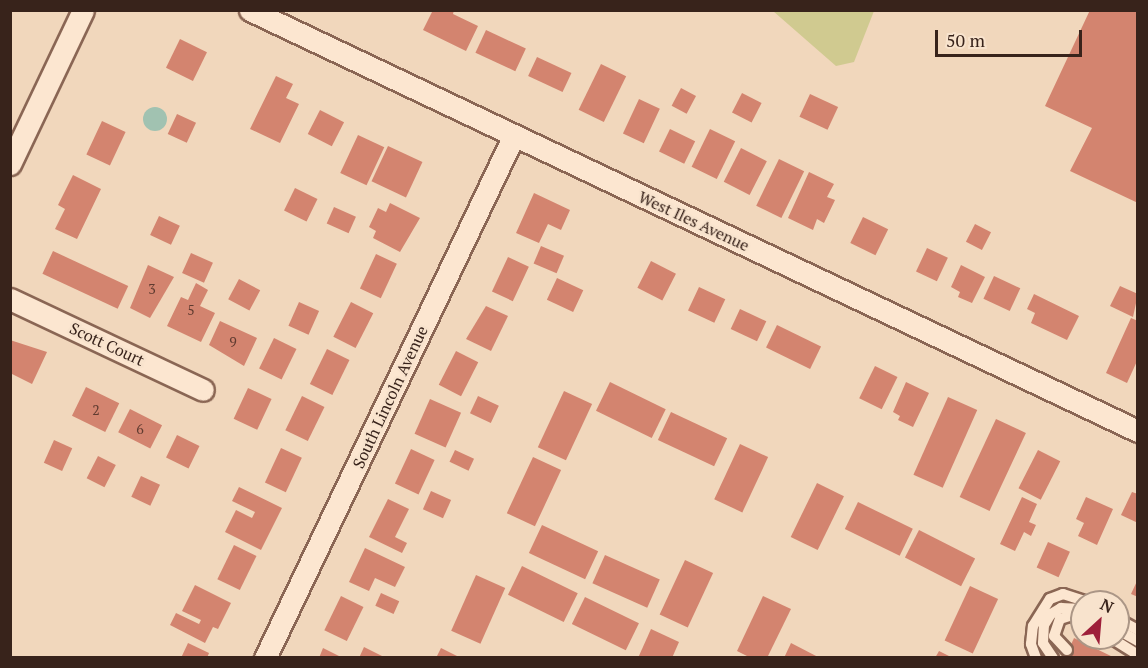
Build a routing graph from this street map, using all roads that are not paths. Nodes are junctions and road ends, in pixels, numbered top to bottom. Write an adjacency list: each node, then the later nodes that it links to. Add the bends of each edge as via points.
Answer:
1 (83, 10): 4 (street)
2 (250, 10): 3 (street, West Iles Avenue)
3 (513, 135): 7 (street, West Iles Avenue); 12 (street, South Lincoln Avenue)
4 (10, 164)
5 (10, 299): 6 (street, Scott Court)
6 (203, 390)
7 (1137, 431)
8 (1070, 596): 13 (lane, via 1063,594 1050,599 1033,626 1031,644)
9 (1070, 608): 14 (lane, via 1061,608 1047,620 1043,642)
10 (1070, 616): 11 (lane, via 1060,619 1054,636)
11 (1067, 650)
12 (265, 657)
13 (1036, 657)
14 (1053, 657)

